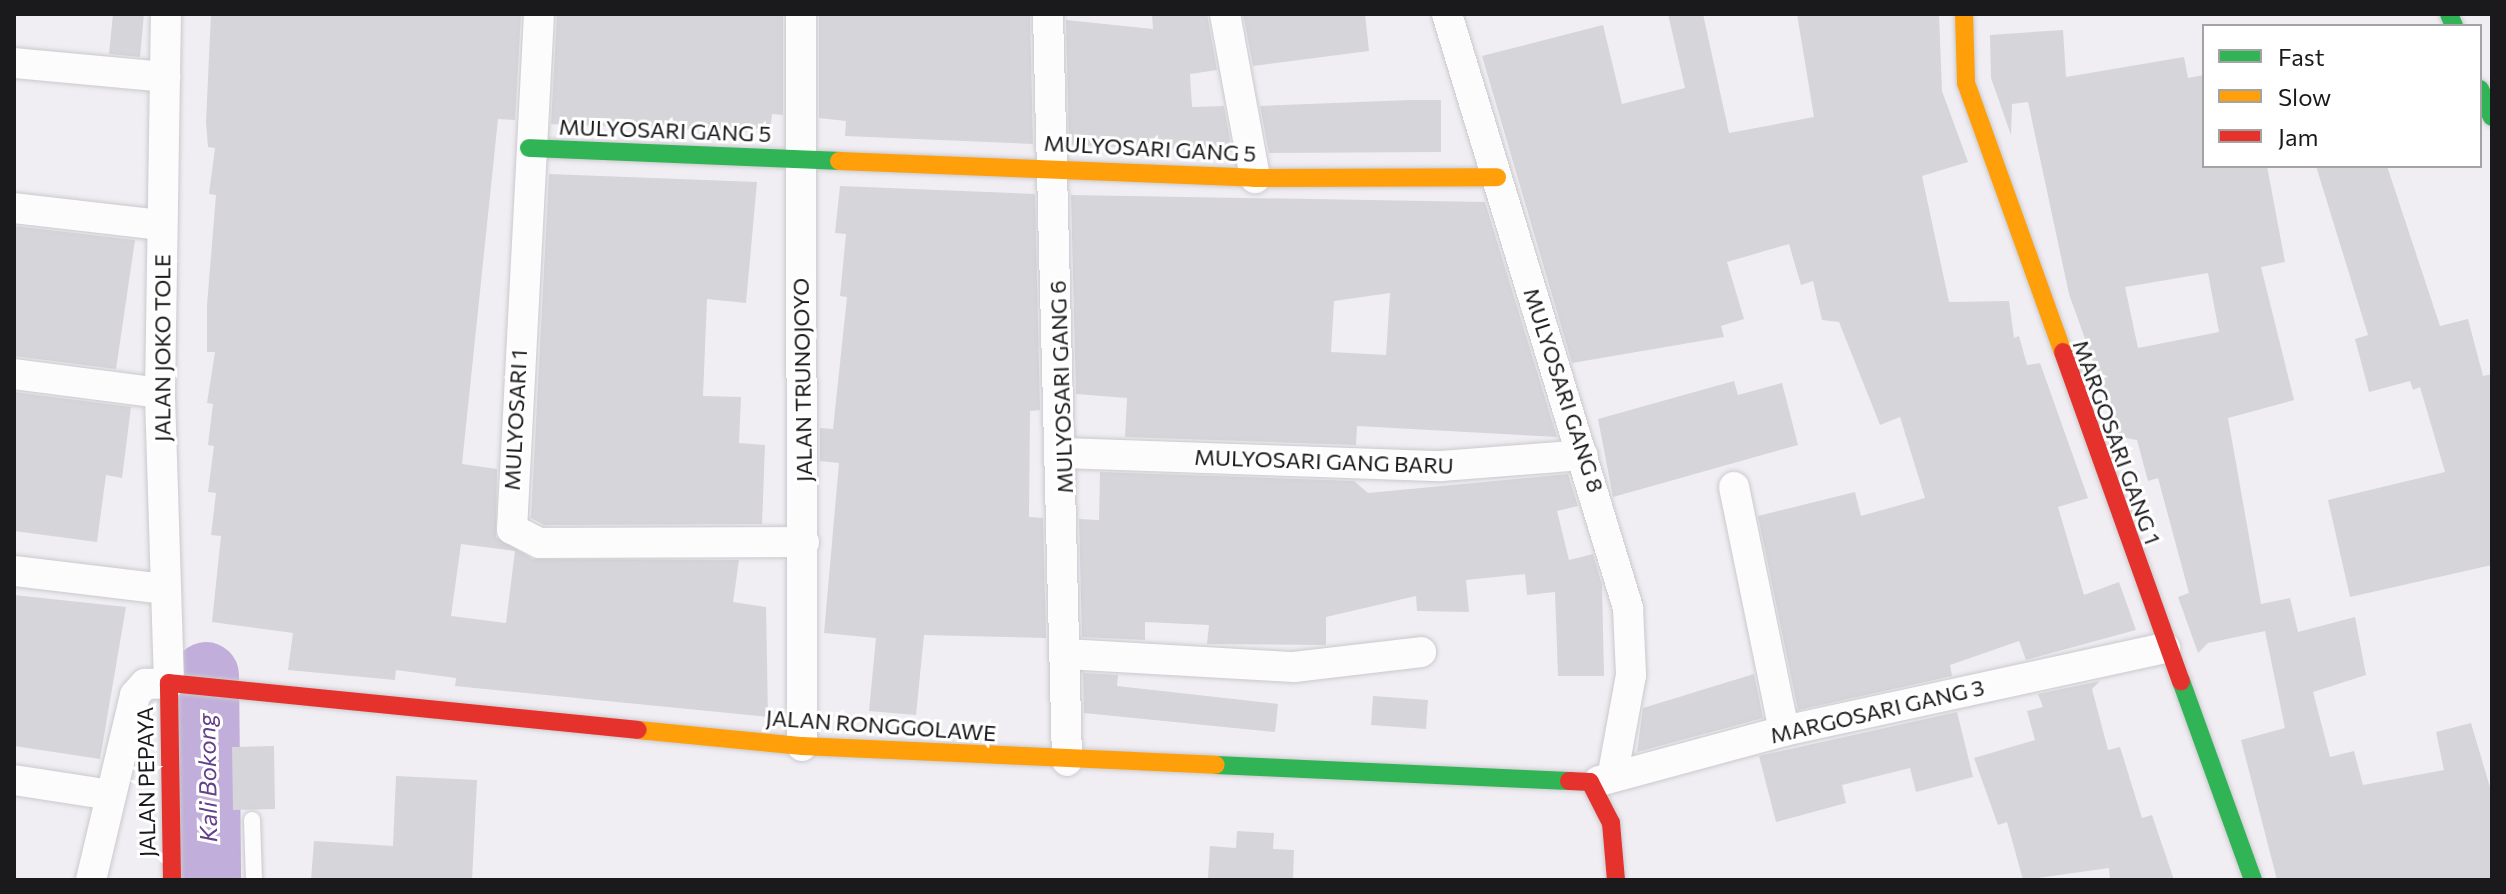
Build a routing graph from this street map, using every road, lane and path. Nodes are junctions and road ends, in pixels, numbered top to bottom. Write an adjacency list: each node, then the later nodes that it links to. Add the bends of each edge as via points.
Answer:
1 (166, 14): 9 (street, JALAN JOKO TOLE)
2 (539, 14): 12 (street, MULYOSARI 1)
3 (801, 14): 13 (street, JALAN TRUNOJOYO)
4 (1048, 14): 14 (street, MULYOSARI GANG 6)
5 (1225, 14): 16 (street)
6 (1447, 14): 15 (street, MULYOSARI GANG 8)
7 (1964, 14): 27 (street, MARGOSARI GANG 1, via 1966,83)
8 (14, 63): 9 (street)
9 (165, 77): 18 (street, JALAN JOKO TOLE)
10 (2482, 94): 11 (street)
11 (2492, 117)
12 (529, 148): 13 (street, MULYOSARI GANG 5); 24 (street, MULYOSARI 1, via 512,529 540,543)
13 (800, 159): 14 (street, MULYOSARI GANG 5); 24 (street, JALAN TRUNOJOYO)
14 (1054, 166): 16 (street, MULYOSARI GANG 5); 21 (street, MULYOSARI GANG 6)
15 (1497, 177): 16 (street, MULYOSARI GANG 5); 22 (street, MULYOSARI GANG 8)
16 (1255, 178)
17 (14, 208): 18 (street)
18 (162, 225): 20 (street, JALAN JOKO TOLE)
19 (14, 374): 20 (street)
20 (160, 393): 26 (street, JALAN JOKO TOLE)
21 (1063, 453): 22 (street, MULYOSARI GANG BARU, via 1441,466); 29 (street, MULYOSARI GANG 6)
22 (1583, 455): 34 (street, MULYOSARI GANG 8, via 1628,608 1631,675)
23 (1734, 487): 31 (street)
24 (804, 542): 32 (street, JALAN TRUNOJOYO)
25 (14, 571): 26 (street)
26 (165, 589): 30 (street, JALAN JOKO TOLE)
27 (2165, 648): 31 (street, MARGOSARI GANG 3); 42 (street, MARGOSARI GANG 1)
28 (1421, 652): 29 (street, via 1294,667)
29 (1066, 654): 33 (street, MULYOSARI GANG 6)
30 (182, 684): 32 (street, JALAN RONGGOLAWE); 36 (street, via 145,684 135,695); 39 (street, JALAN PEPAYA)
31 (1784, 731): 34 (street, MARGOSARI GANG 3)
32 (802, 746): 33 (street, JALAN RONGGOLAWE)
33 (1067, 761): 34 (street, JALAN RONGGOLAWE)
34 (1603, 779): 41 (street)
35 (14, 780): 36 (street)
36 (111, 795): 38 (street)
37 (252, 820): 40 (lane)
38 (91, 880)
39 (172, 880)
40 (254, 880)
41 (1616, 880)
42 (2253, 880)

